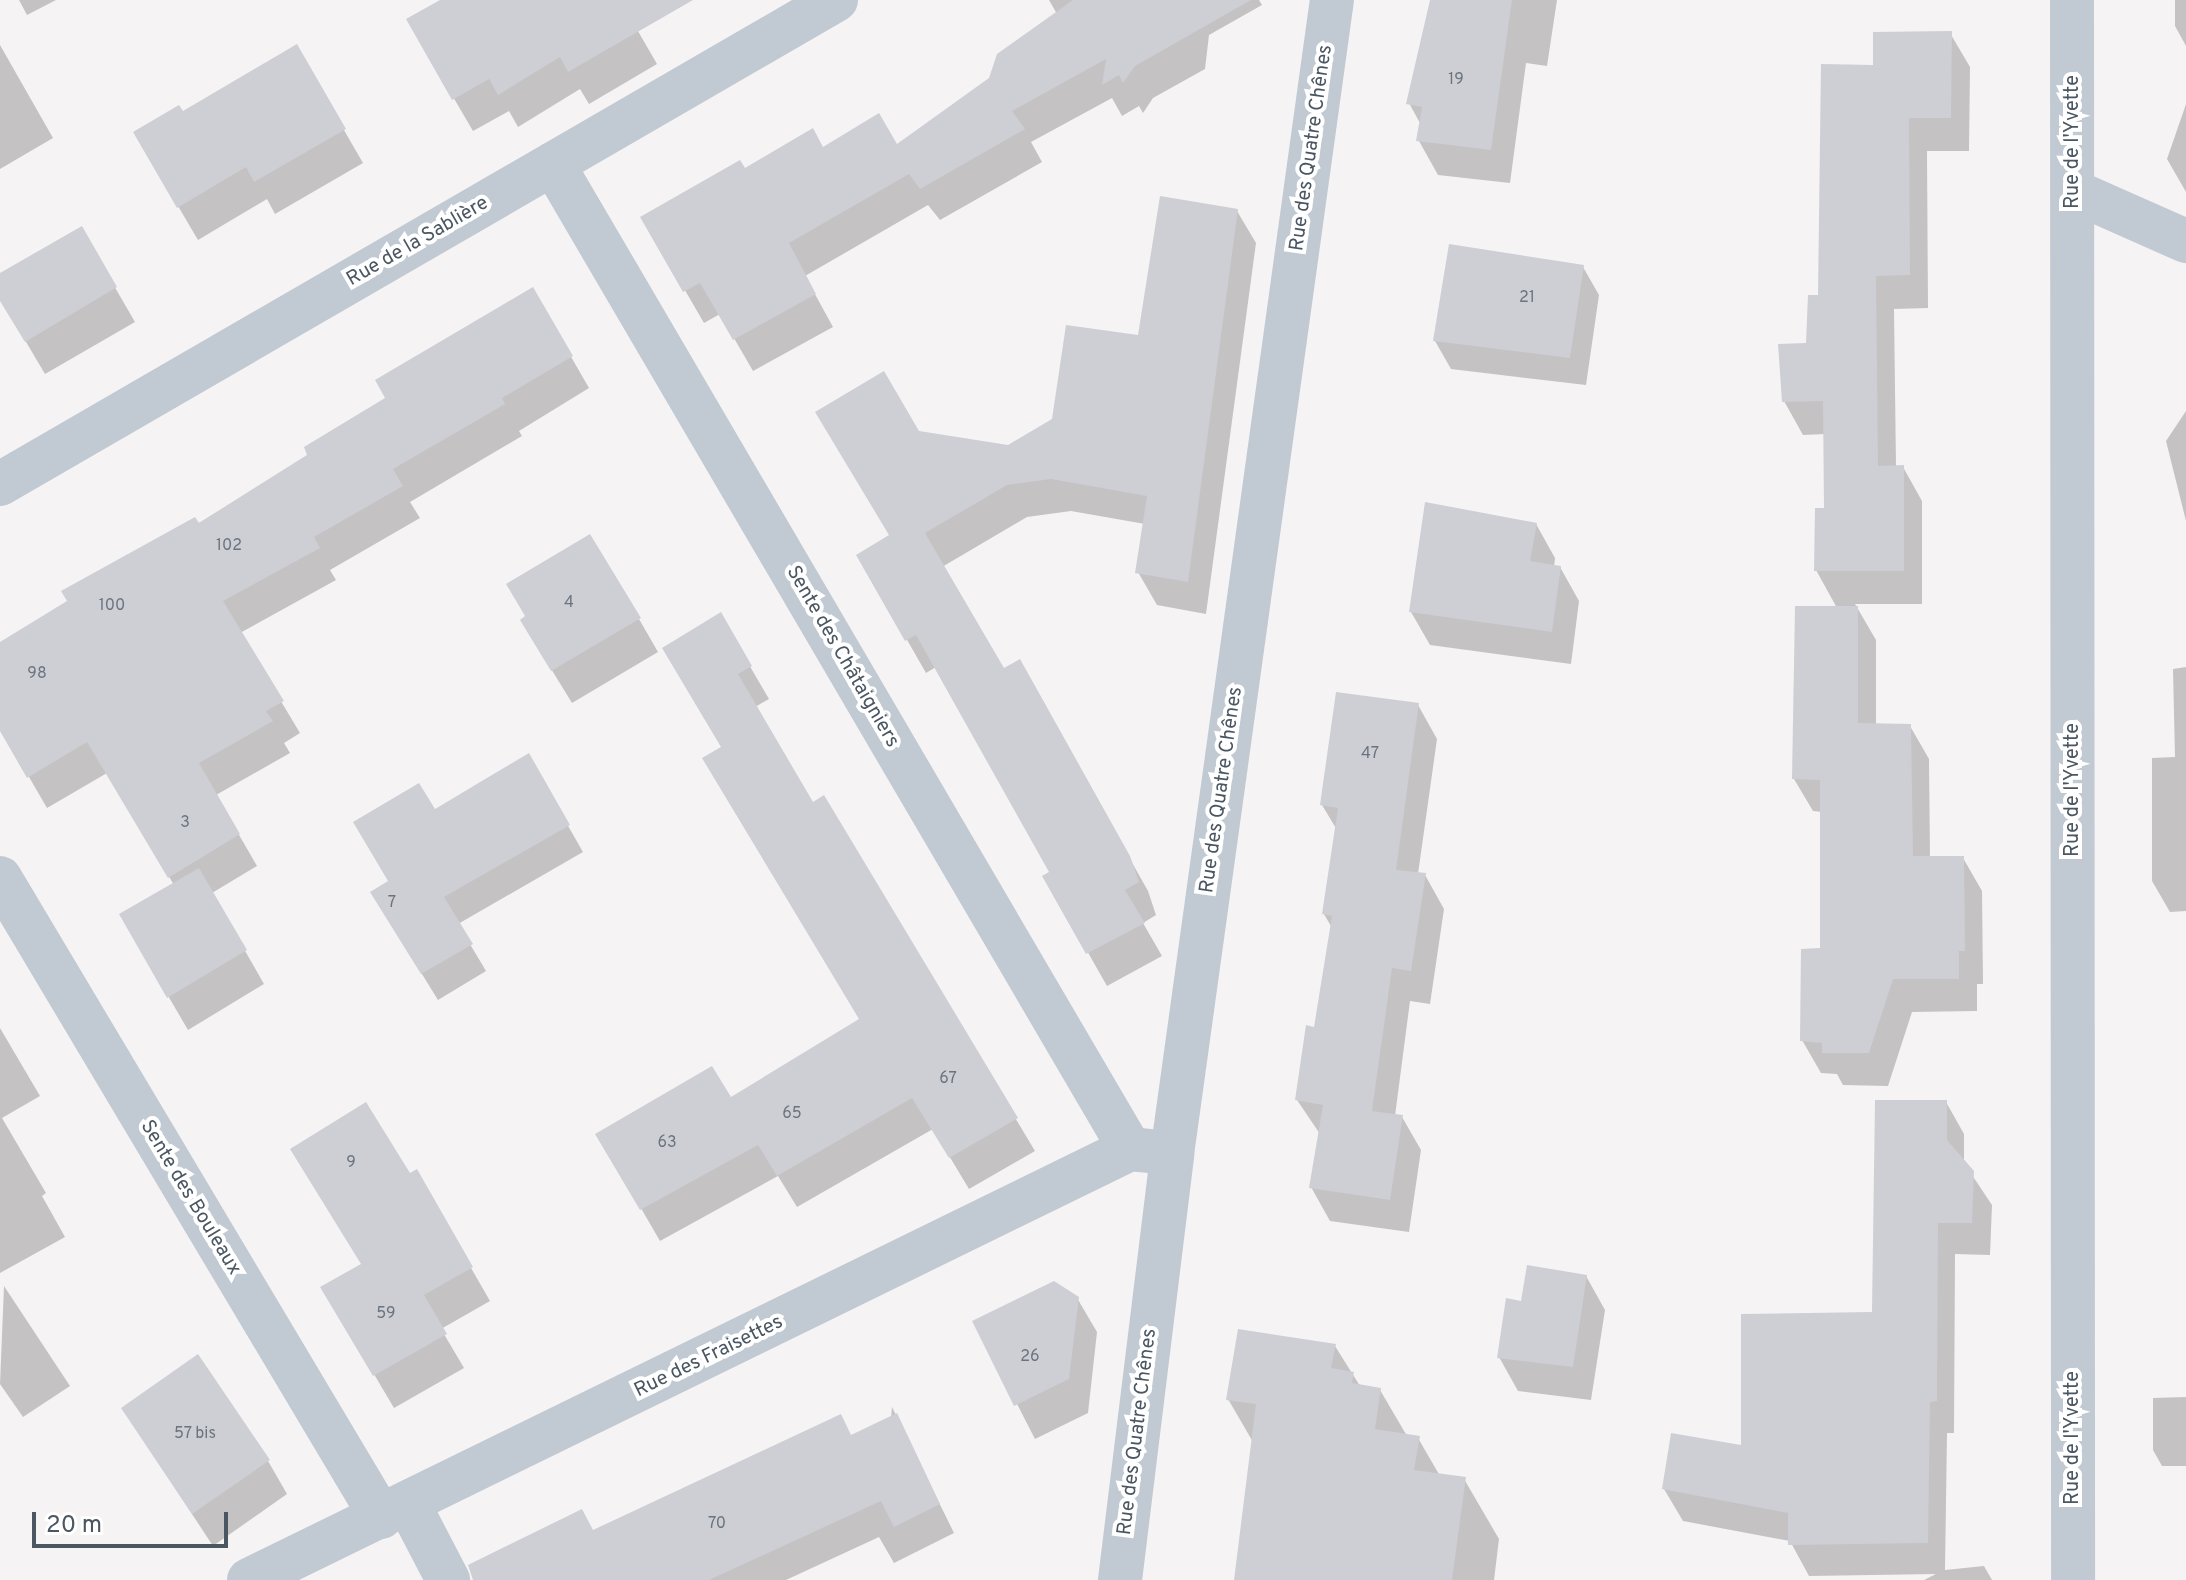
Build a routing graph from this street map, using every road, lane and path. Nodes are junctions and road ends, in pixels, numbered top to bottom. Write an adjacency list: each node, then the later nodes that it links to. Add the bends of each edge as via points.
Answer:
1 (836, 0): 4 (street, Rue de la Sablière)
2 (1332, 0): 9 (street, Rue des Quatre Chênes)
3 (2072, 0): 5 (street, Rue de l'Yvette)
4 (553, 164): 7 (street, Rue de la Sablière); 9 (street, Sente des Châtaigniers)
5 (2073, 191): 6 (street); 14 (street, Rue de l'Yvette)
6 (2186, 241)
7 (0, 484)
8 (0, 878): 10 (street, Sente des Bouleaux)
9 (1151, 1151): 10 (street, Rue des Fraisettes); 13 (street, Rue des Quatre Chênes)
10 (394, 1510): 11 (street, Rue des Fraisettes); 12 (street, Sente des Bouleaux)
11 (249, 1580)
12 (448, 1580)
13 (1120, 1580)
14 (2073, 1580)

